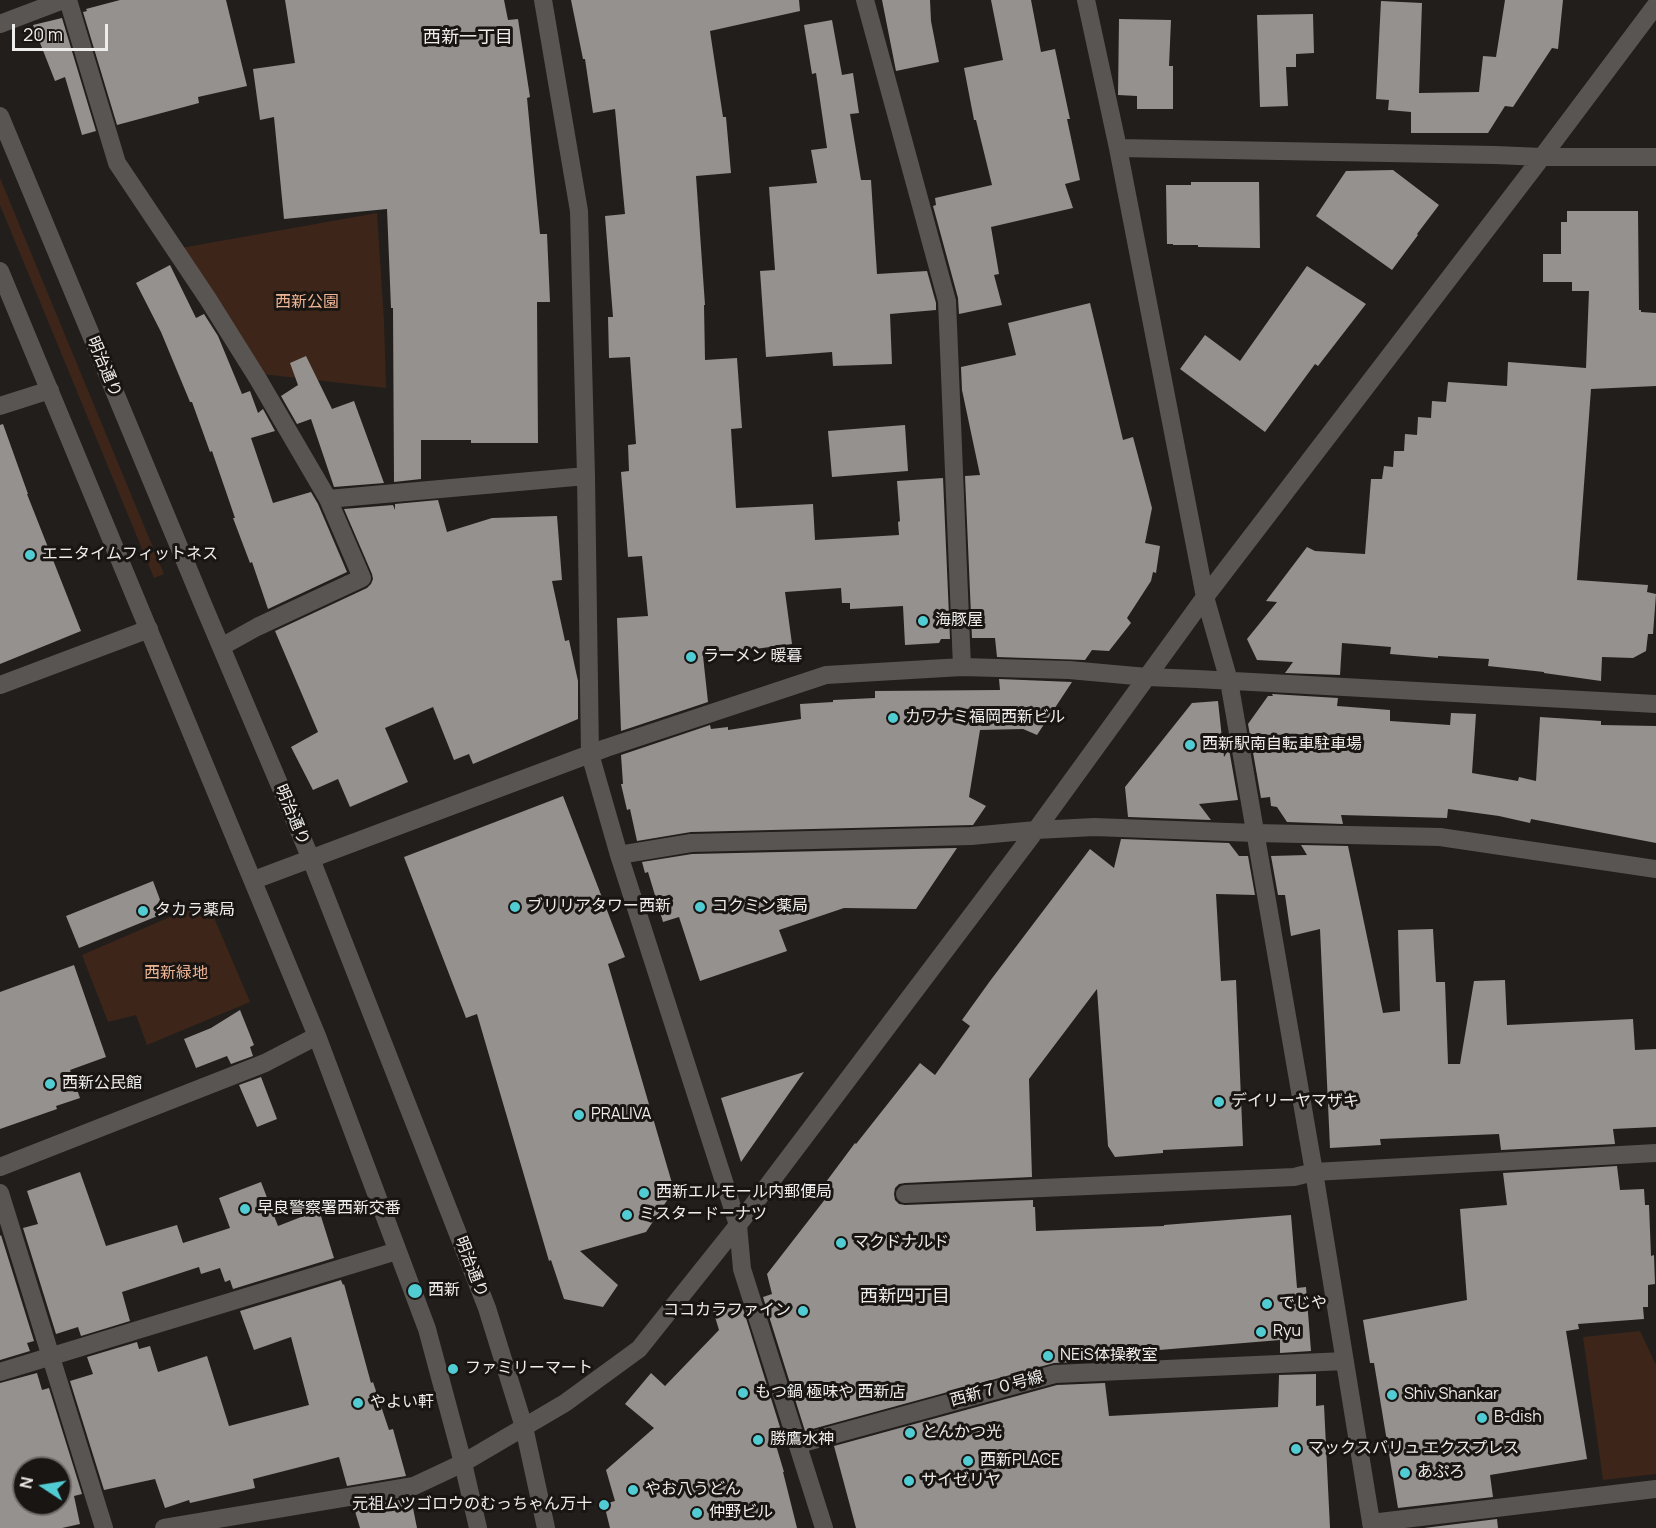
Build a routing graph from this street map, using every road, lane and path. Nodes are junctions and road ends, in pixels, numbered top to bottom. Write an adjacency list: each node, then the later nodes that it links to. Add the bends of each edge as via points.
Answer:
1 (63, 0): 7 (street)
2 (68, 0): 16 (street, via 117,163 227,329)
3 (543, 0): 15 (street, via 579,211)
4 (865, 0): 20 (street, via 947,301)
5 (1086, 0): 9 (street)
6 (1656, 5): 10 (street)
7 (0, 24)
8 (0, 116): 19 (street, 明治通り)
9 (1118, 148): 10 (street); 17 (street)
10 (1542, 157): 11 (street); 17 (street)
11 (1656, 157)
12 (0, 271): 13 (street)
13 (50, 390): 14 (street); 18 (street)
14 (0, 406)
15 (586, 476): 16 (street); 25 (street)
16 (328, 499): 19 (street, via 362,578)
17 (1204, 597): 21 (street); 22 (street)
18 (149, 628): 23 (street); 31 (street)
19 (221, 646): 29 (street, 明治通り)
20 (962, 667): 21 (street, via 1069,670); 25 (street, via 826,675)
21 (1147, 678): 22 (street); 26 (street)
22 (1229, 681): 24 (street); 27 (street)
23 (0, 685)
24 (1656, 704)
25 (590, 754): 28 (street); 29 (street)
26 (1036, 830): 27 (street, via 1094,827); 28 (street, via 971,836 691,843); 38 (street)
27 (1255, 833): 30 (street, via 1440,837); 35 (street)
28 (619, 855): 38 (street)
29 (310, 859): 31 (street); 43 (street, 明治通り, via 487,1308)
30 (1656, 869)
31 (254, 880): 32 (street)
32 (317, 1036): 34 (street, via 265,1063); 39 (street)
33 (1656, 1153): 35 (street)
34 (0, 1167)
35 (1314, 1172): 37 (street, via 1294,1177); 41 (street)
36 (0, 1193): 40 (street)
37 (905, 1194)
38 (738, 1225): 43 (street, via 639,1349 565,1403); 44 (street, via 742,1269)
39 (398, 1251): 40 (street); 45 (street, via 427,1329)
40 (51, 1356): 42 (street); 48 (street)
41 (1345, 1361): 44 (street, 西新７０号線, via 1055,1374); 47 (street)
42 (0, 1372)
43 (524, 1427): 45 (street); 51 (street, 明治通り)
44 (799, 1444): 52 (street)
45 (463, 1463): 49 (street, via 414,1486); 50 (street)
46 (1656, 1489): 47 (street)
47 (1371, 1525)
48 (105, 1528)
49 (164, 1528)
50 (478, 1528)
51 (546, 1528)
52 (824, 1528)

